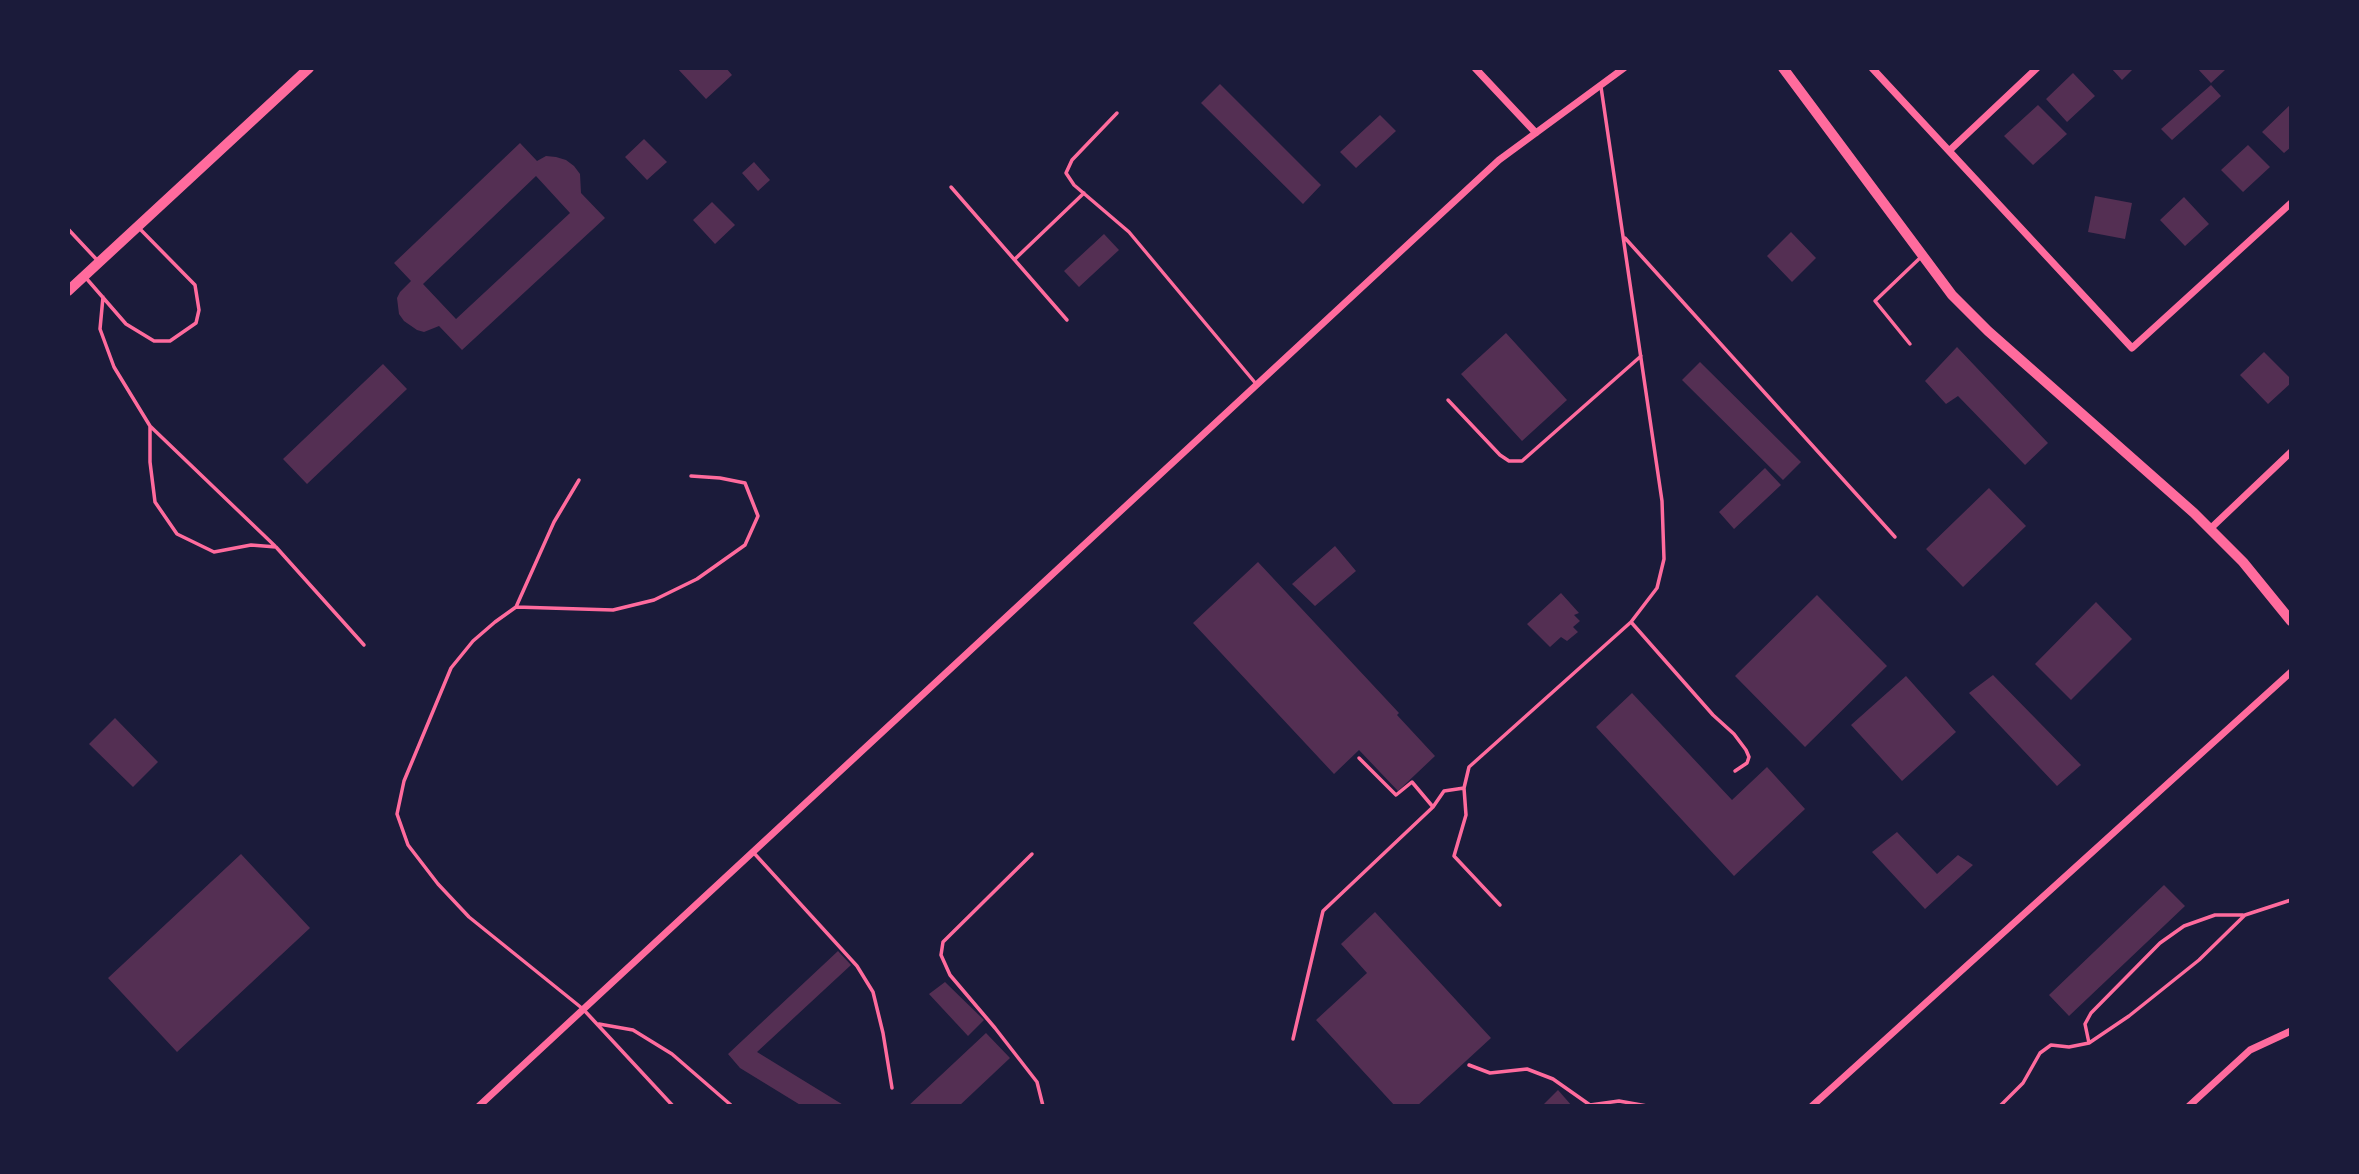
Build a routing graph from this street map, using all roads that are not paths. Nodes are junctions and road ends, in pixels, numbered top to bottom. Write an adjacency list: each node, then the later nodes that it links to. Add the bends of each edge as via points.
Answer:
1 (309, 68): 14 (street)
2 (1475, 68): 9 (street)
3 (1624, 68): 7 (street)
4 (1783, 68): 17 (street)
5 (1872, 68): 10 (street)
6 (2037, 68): 10 (street)
7 (1601, 85): 9 (street); 16 (lane)
8 (1117, 113): 12 (lane, via 1072,160 1066,173)
9 (1536, 133): 26 (street, via 1499,160)
10 (1949, 151): 13 (street, via 2132,348)
11 (951, 187): 18 (lane)
12 (1084, 193): 18 (lane); 26 (lane, via 1129,232)
13 (2291, 203)
14 (138, 227): 19 (street); 22 (lane, via 195,285 196,324 170,341 154,341 127,324)
15 (68, 229): 19 (lane)
16 (1624, 237): 25 (lane); 33 (lane)
17 (1922, 256): 24 (lane, via 1875,301); 32 (street, via 1988,331)
18 (1015, 259): 23 (lane)
19 (99, 263): 20 (street)
20 (85, 276): 21 (street); 22 (lane)
21 (68, 291)
22 (103, 297): 28 (lane, via 100,330 114,367)
23 (1067, 320)
24 (1910, 344)
25 (1641, 356): 27 (lane, via 1522,461 1500,455); 37 (lane, via 1662,501 1664,559 1657,588)
26 (1257, 385): 44 (street)
27 (1448, 400)
28 (150, 426): 34 (lane); 34 (lane, via 156,502 177,534 214,552 251,545)
29 (2291, 452): 32 (street)
30 (691, 476): 35 (lane, via 745,483 758,516 746,545 697,579 654,600 613,610)
31 (579, 480): 35 (lane, via 554,522)
32 (2210, 529): 36 (street)
33 (1895, 537)
34 (276, 547): 38 (lane)
35 (516, 607): 49 (lane, via 473,641 452,668 404,781 397,814 408,845 469,917)
36 (2291, 621)
37 (1631, 622): 41 (lane, via 1746,750 1748,763); 42 (lane, via 1469,767)
38 (364, 645)
39 (2291, 672): 61 (street)
40 (1359, 758): 43 (lane, via 1396,795 1412,782)
41 (1735, 771)
42 (1464, 788): 43 (lane, via 1444,791); 47 (lane, via 1466,815 1454,856)
43 (1433, 807): 52 (lane, via 1323,911)
44 (753, 852): 49 (street); 55 (lane, via 857,966 873,992)
45 (1032, 854): 59 (lane, via 943,942 941,955 950,975 1037,1082)
46 (2291, 900): 48 (lane)
47 (1500, 905)
48 (2245, 915): 53 (lane, via 2199,960); 53 (lane, via 2215,915 2184,926 2160,943 2091,1013 2085,1024)
49 (583, 1009): 50 (lane); 56 (street)
50 (597, 1024): 57 (lane); 58 (lane, via 633,1030 672,1054)
51 (2291, 1031): 63 (street, via 2250,1050)
52 (1293, 1039)
53 (2089, 1043): 62 (lane, via 2051,1045)
54 (1469, 1065): 60 (lane, via 1490,1073 1527,1069 1553,1079 1590,1105 1619,1101)
55 (892, 1088)
56 (479, 1106)
57 (673, 1106)
58 (733, 1106)
59 (1042, 1106)
60 (1647, 1106)
61 (1812, 1106)
62 (2000, 1106)
63 (2189, 1106)

